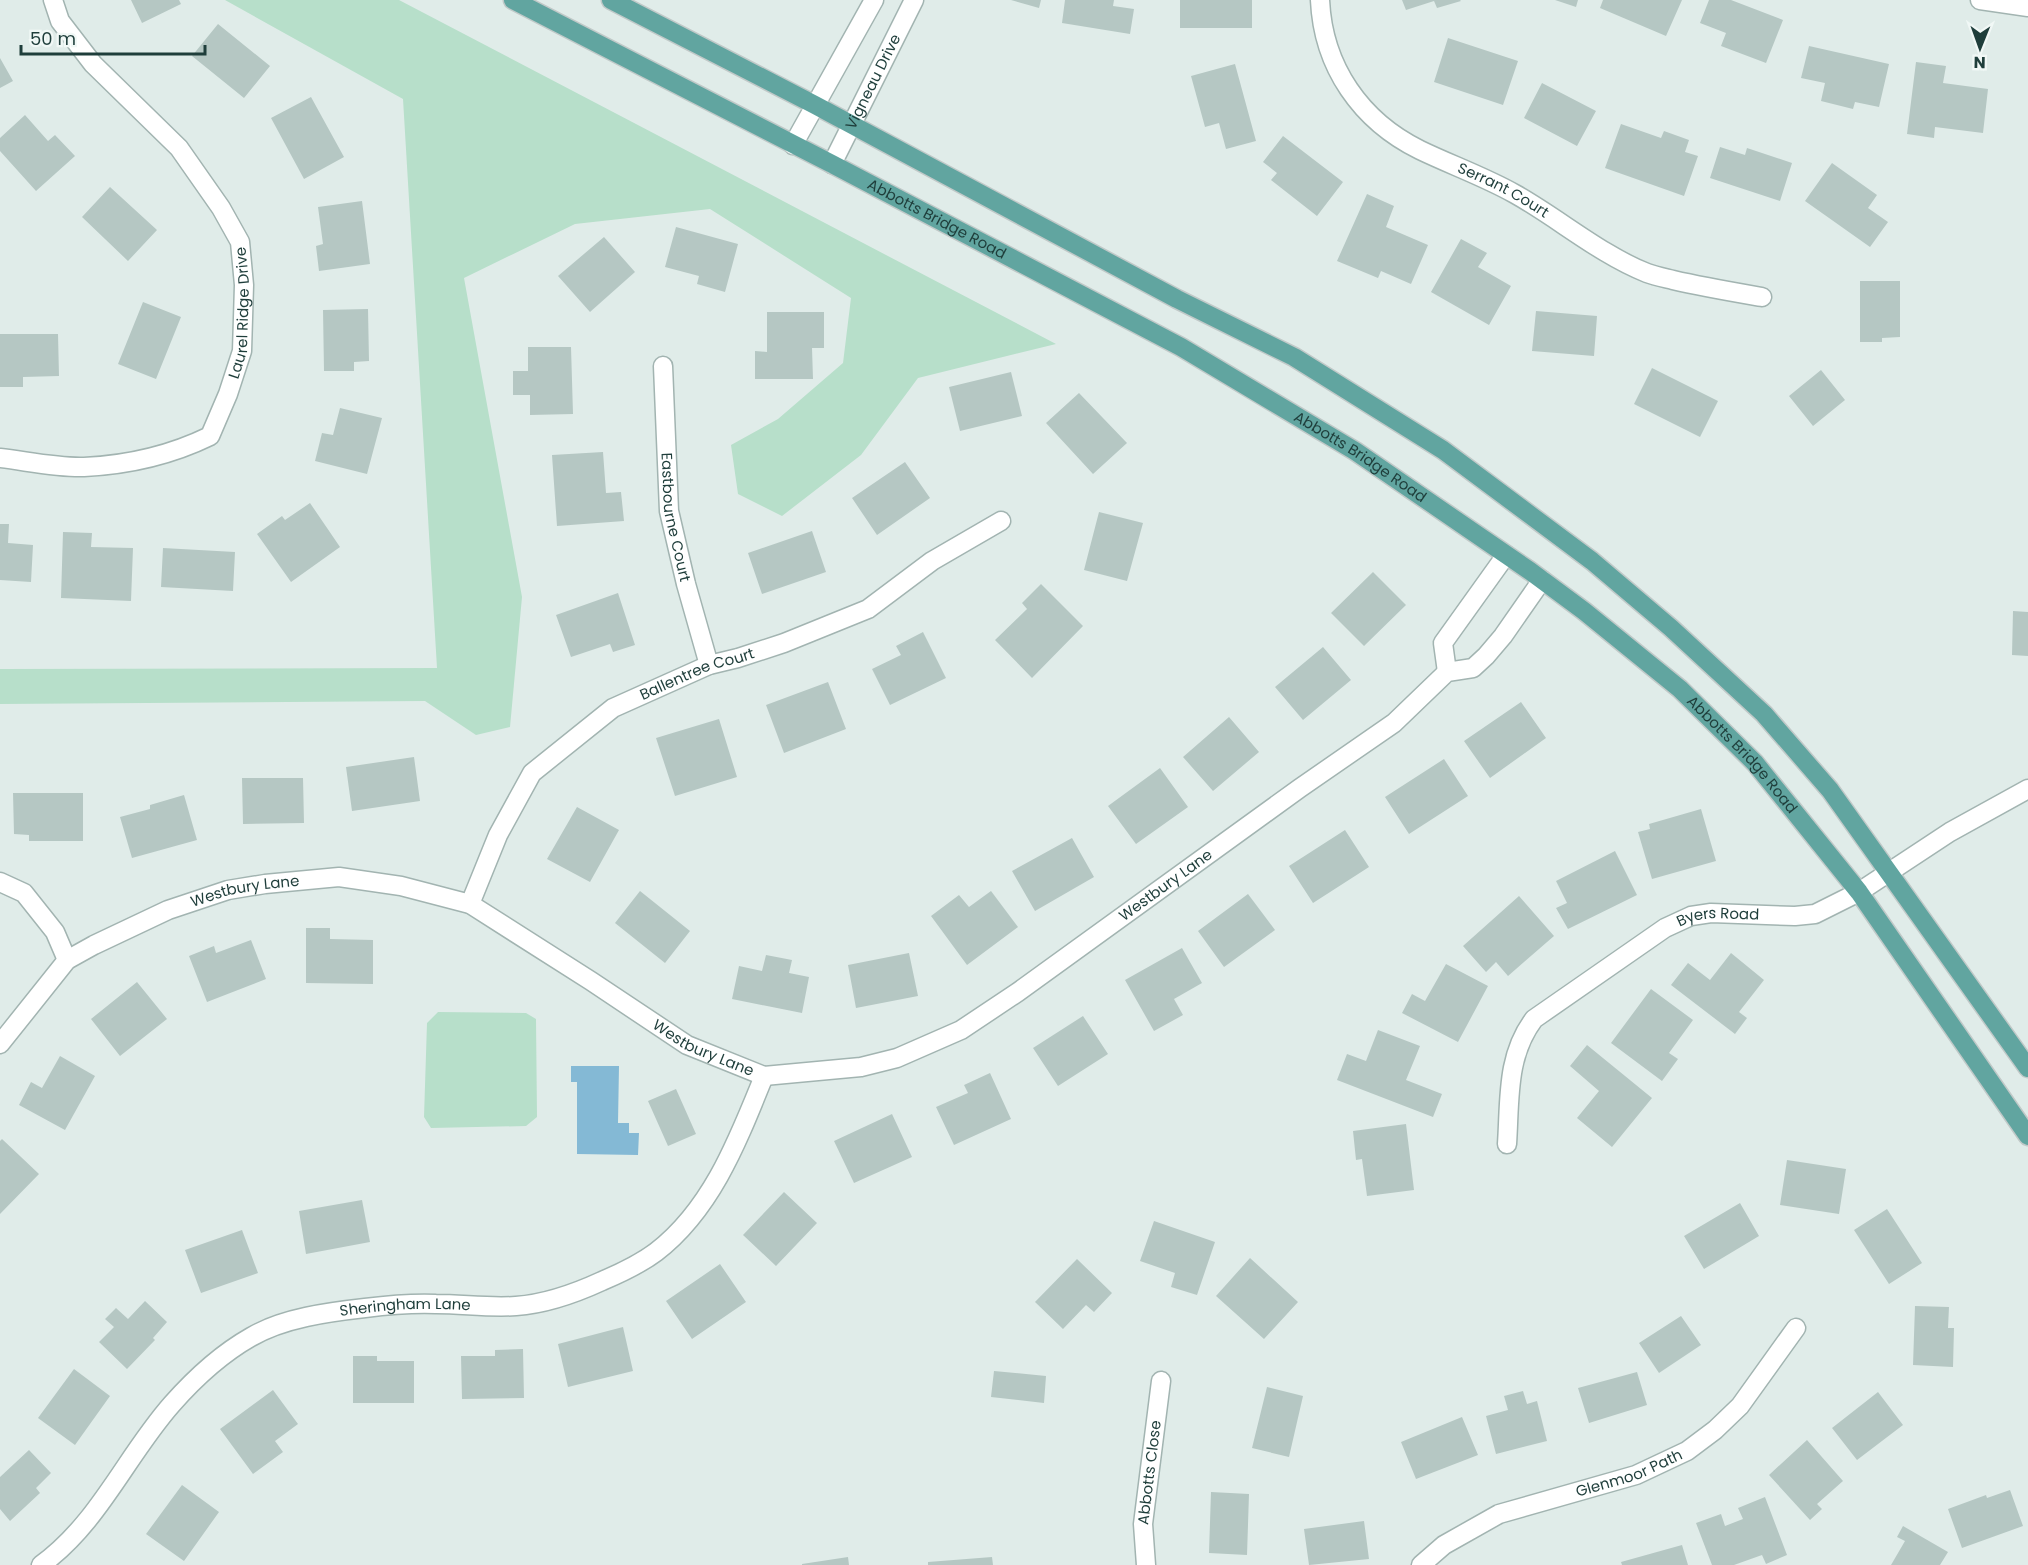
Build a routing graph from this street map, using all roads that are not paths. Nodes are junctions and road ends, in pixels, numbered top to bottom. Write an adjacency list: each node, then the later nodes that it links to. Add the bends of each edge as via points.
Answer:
1 (53, 0): 15 (street, Laurel Ridge Drive, via 60,21 93,64 179,148 240,242 244,285 242,351 210,436 182,450 82,467)
2 (513, 0): 11 (main road, Abbotts Bridge Road)
3 (611, 0): 9 (main road)
4 (874, 0): 9 (street)
5 (914, 0): 10 (street, Vigneau Drive)
6 (1320, 0): 13 (street, Serrant Court, via 1321,22 1331,58 1350,92 1379,125 1418,149 1514,193 1647,273)
7 (1980, 0): 8 (street)
8 (2028, 8)
9 (815, 105): 10 (main road); 11 (street)
10 (851, 126): 12 (street, Vigneau Drive); 22 (main road, via 1294,357 1443,450 1592,561 1764,714 1830,790)
11 (793, 145): 12 (main road, Abbotts Bridge Road)
12 (832, 164): 17 (main road, Abbotts Bridge Road, via 1201,359 1355,451)
13 (1762, 297)
14 (663, 366): 19 (street, Eastbourne Court, via 669,511)
15 (0, 458)
16 (1001, 521): 19 (street, Ballentree Court, via 932,561 868,609 784,643)
17 (1506, 555): 18 (main road, Abbotts Bridge Road); 20 (street, via 1443,643)
18 (1542, 580): 20 (street, via 1486,656 1473,668); 24 (main road, Abbotts Bridge Road, via 1680,689 1755,763)
19 (709, 665): 25 (street, Ballentree Court, via 613,708 532,773 498,835)
20 (1447, 672): 29 (street, Westbury Lane, via 1394,723 961,1030 897,1058 861,1067)
21 (2028, 789): 22 (street, Byers Road, via 1950,832)
22 (1889, 872): 24 (street, Byers Road); 28 (main road)
23 (0, 882): 26 (street, via 24,893 55,932)
24 (1858, 892): 30 (main road, Abbotts Bridge Road); 31 (street, Byers Road, via 1815,914 1691,916 1665,928 1534,1019 1518,1044 1512,1064)
25 (470, 904): 26 (street, Westbury Lane, via 400,886 339,877 264,884 228,890 168,910); 29 (street, Westbury Lane, via 687,1045)
26 (67, 960): 27 (street, Westbury Lane)
27 (0, 1044)
28 (2028, 1068)
29 (764, 1076): 34 (street, Sheringham Lane, via 737,1143 706,1198 656,1252 623,1272 555,1299 519,1306 400,1304 324,1312 253,1335 223,1355 171,1405 84,1526)
30 (2028, 1136)
31 (1507, 1144)
32 (1796, 1328): 36 (street, Glenmoor Path, via 1740,1406 1687,1451 1636,1475 1499,1514 1444,1545)
33 (1161, 1381): 35 (street, Abbotts Close, via 1143,1524)
34 (41, 1565)
35 (1146, 1565)
36 (1421, 1565)

